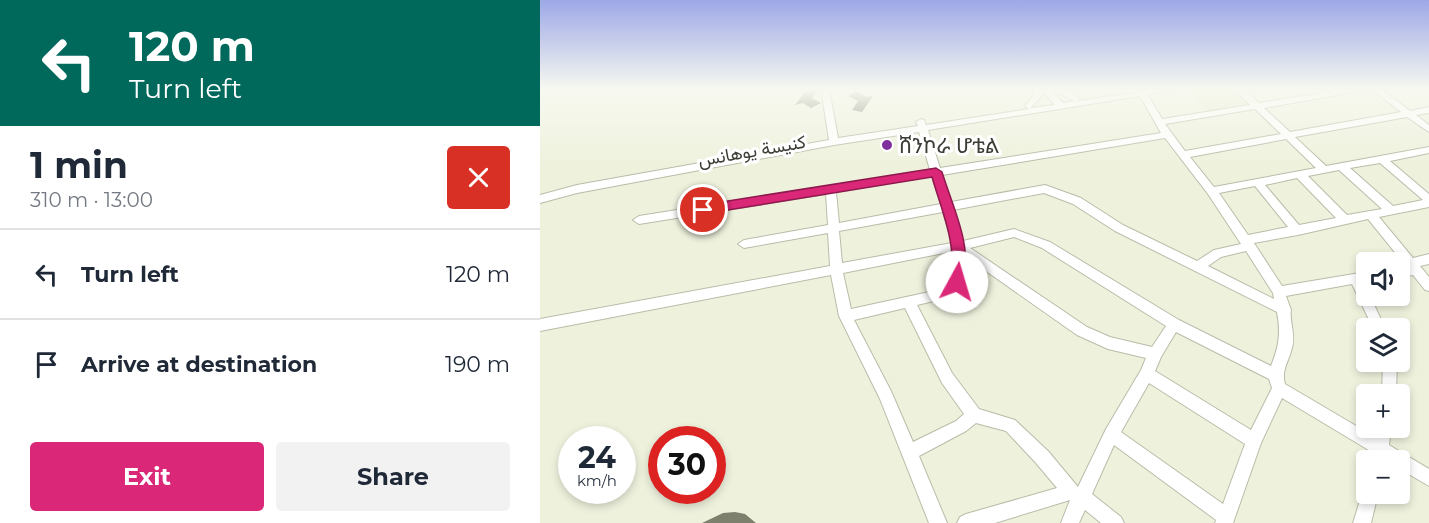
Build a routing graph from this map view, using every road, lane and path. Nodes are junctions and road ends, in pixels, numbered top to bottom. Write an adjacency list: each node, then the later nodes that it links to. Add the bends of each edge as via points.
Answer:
1 (829, 113): 14 (street)
2 (987, 113): 10 (street)
3 (999, 113): 10 (street)
4 (1156, 113): 9 (street)
5 (1212, 113): 9 (street)
6 (1265, 113): 13 (street)
7 (1411, 113): 8 (street)
8 (1408, 114): 11 (street); 13 (street)
9 (1160, 122): 12 (street)
10 (922, 125): 14 (street); 20 (street)
11 (1429, 129)
12 (1167, 135): 16 (street); 20 (street)
13 (1288, 136): 16 (street); 19 (street)
14 (833, 140): 25 (street, كنيسة يوهانس, via 579,182); 26 (street)
15 (1429, 150): 17 (street)
16 (1183, 155): 24 (street)
17 (1382, 159): 18 (street); 27 (street)
18 (1341, 166): 19 (street); 29 (street)
19 (1323, 169): 21 (street)
20 (936, 172): 23 (street); 28 (street)
21 (1299, 174): 22 (street); 32 (street)
22 (1257, 182): 24 (street); 34 (street)
23 (831, 189): 31 (street); 33 (street)
24 (1212, 191): 35 (street)
25 (540, 192)
26 (540, 199)
27 (1429, 202): 29 (street)
28 (948, 207): 33 (street); 37 (street); 39 (street, via 1045,189 1077,201 1119,228)
29 (1391, 211): 30 (street)
30 (1372, 216): 32 (street); 41 (street)
31 (639, 220)
32 (1345, 220): 34 (street)
33 (835, 228): 36 (street); 40 (street)
34 (1298, 231): 35 (street)
35 (1248, 243): 39 (street, via 1218,253); 43 (street)
36 (744, 244)
37 (959, 246): 40 (street); 44 (street, via 957,282 947,292); 47 (street, via 1014,233 1046,245); 49 (street, via 1083,331 1108,344)
38 (1429, 259): 41 (street)
39 (1197, 268): 45 (street)
40 (836, 269): 46 (street); 48 (street)
41 (1422, 276)
42 (1356, 279): 43 (street)
43 (1279, 292): 45 (street)
44 (909, 302): 46 (street); 52 (street, via 947,378)
45 (1285, 310): 51 (street, via 1286,346)
46 (846, 316): 56 (street)
47 (1174, 324): 49 (street); 51 (street)
48 (540, 325)
49 (1155, 354): 50 (street)
50 (1147, 374): 53 (street); 54 (street)
51 (1277, 382): 54 (street); 55 (street)
52 (974, 415): 56 (street, via 962,426); 59 (street, via 1010,425)
53 (1111, 434): 59 (street); 61 (street)
54 (1254, 441): 61 (street)
55 (1374, 450)
56 (910, 452): 62 (street)
57 (1410, 469): 58 (street)
58 (1429, 478)
59 (1077, 495): 63 (street); 64 (street); 65 (street)
60 (1367, 504): 66 (street)
61 (1225, 520)
62 (938, 523)
63 (966, 523)
64 (1070, 523)
65 (1115, 523)
66 (1362, 523)

